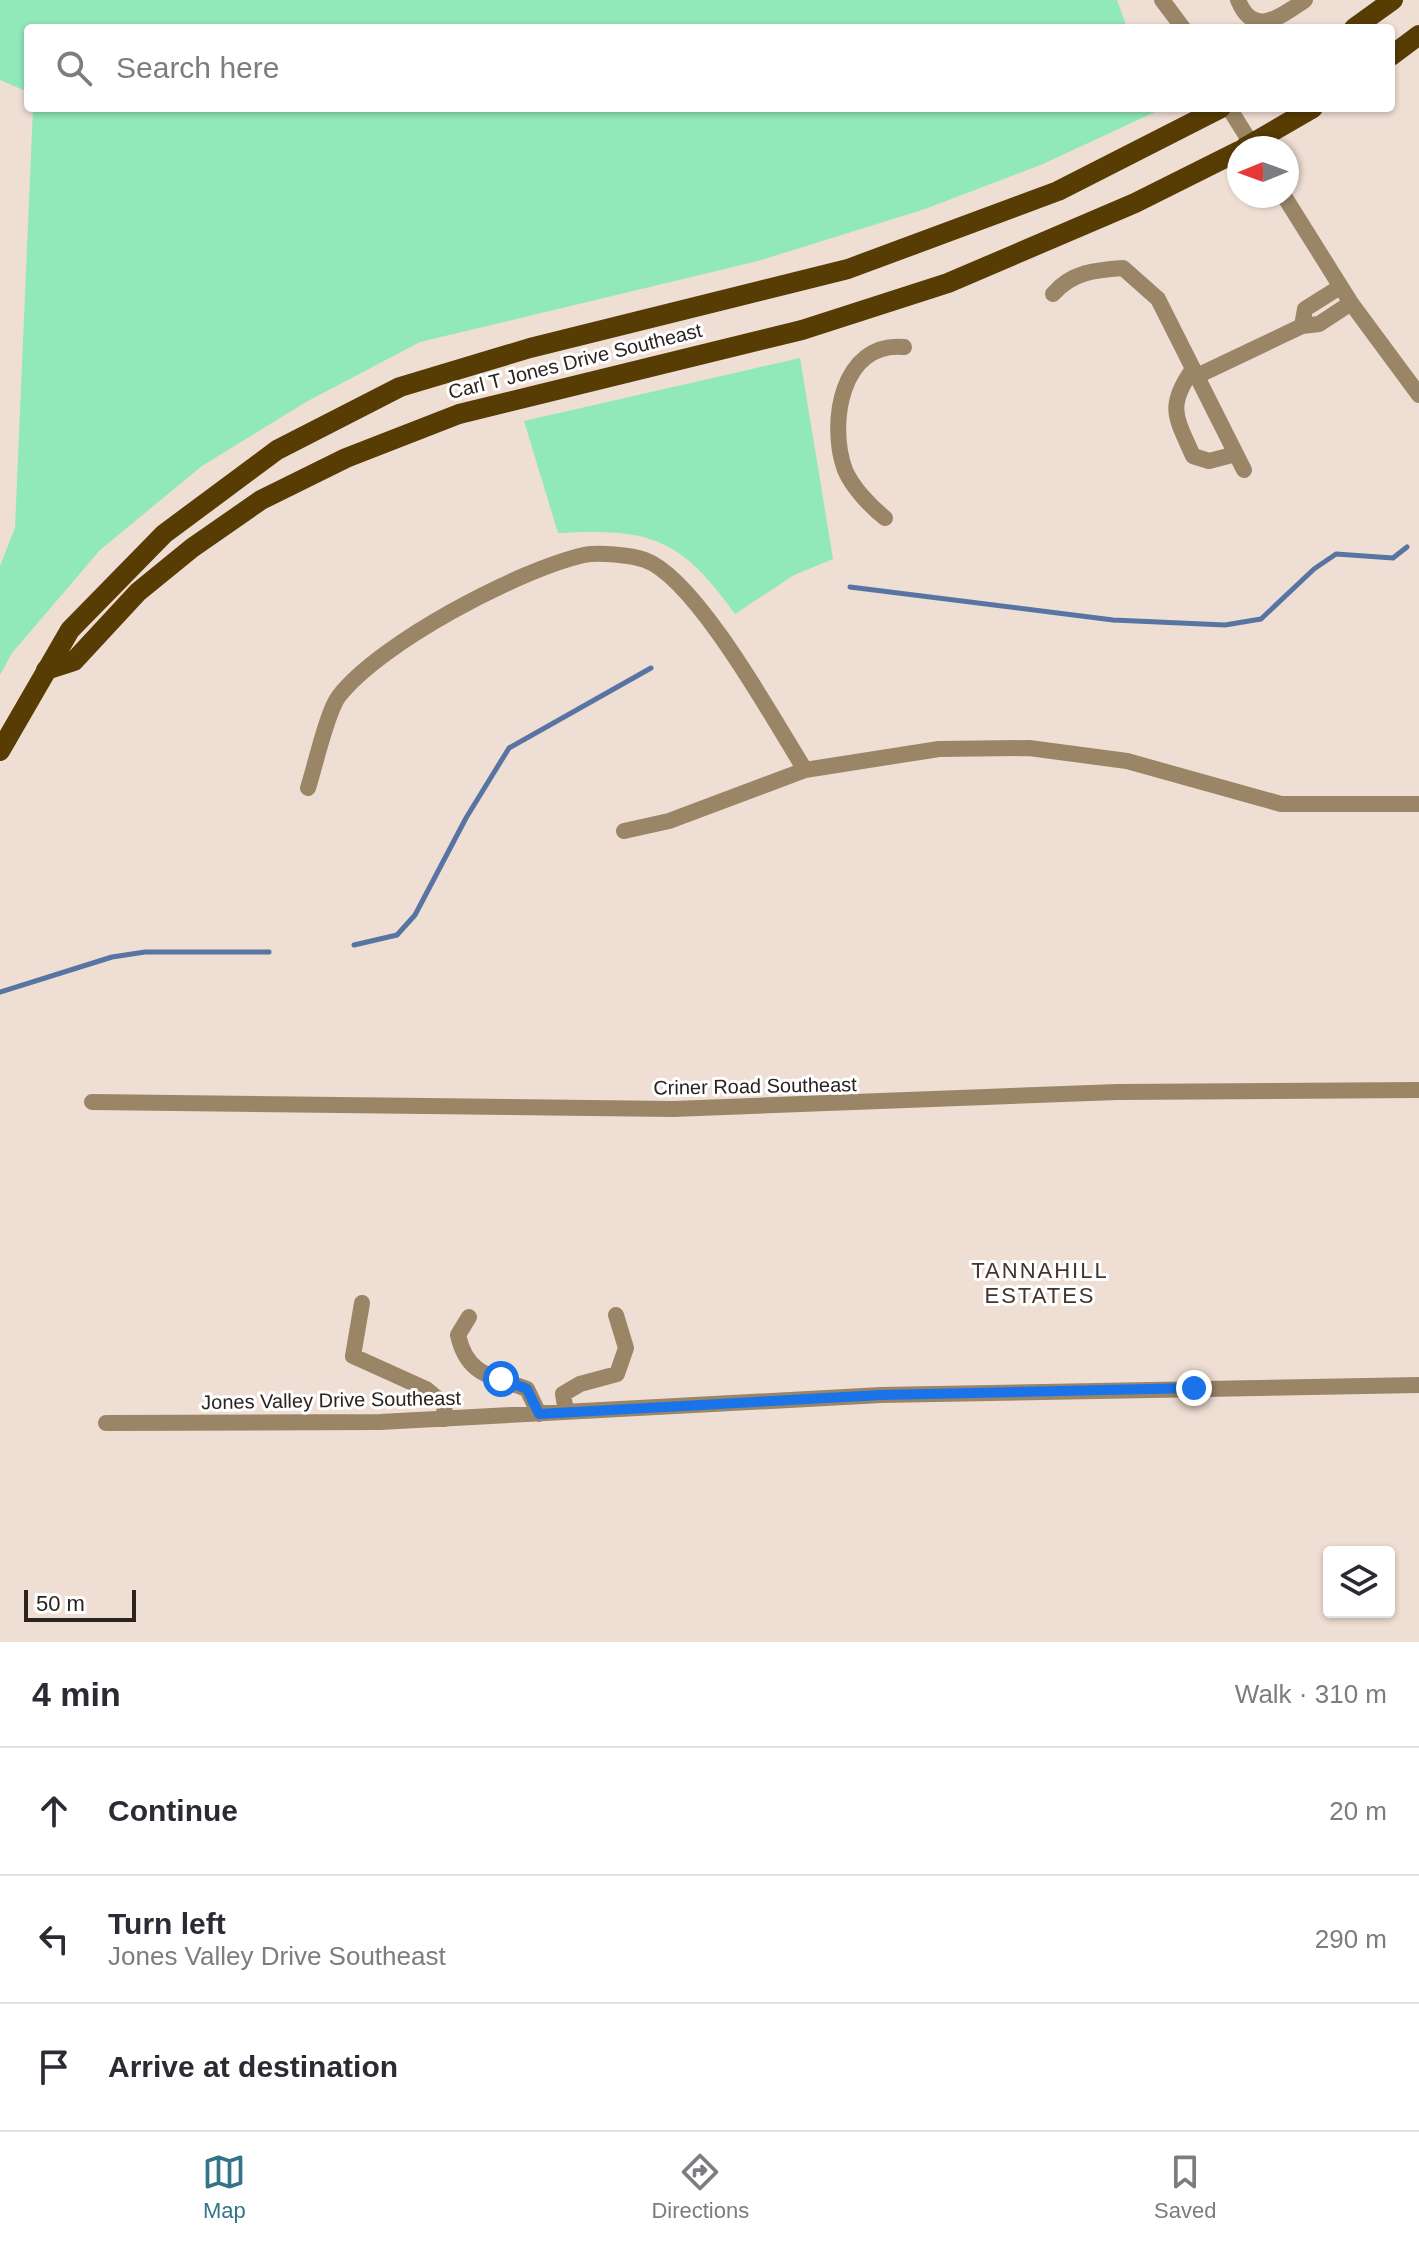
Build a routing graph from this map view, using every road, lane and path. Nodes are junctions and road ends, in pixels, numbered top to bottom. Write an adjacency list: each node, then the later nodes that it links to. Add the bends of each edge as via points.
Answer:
1 (1162, 0): 6 (street)
2 (1238, 0): 5 (street, via 1243,12 1257,22 1274,21)
3 (1305, 0): 5 (street)
4 (1393, 0): 7 (main road)
5 (1287, 6)
6 (1180, 24)
7 (1360, 24)
8 (1419, 35): 9 (main road)
9 (1395, 53)
10 (1213, 112): 27 (main road, Carl T Jones Drive Southeast, via 1058,191 848,269 530,348 400,387 277,450 164,534 70,630)
11 (1231, 112): 13 (street)
12 (1306, 112): 14 (main road, Carl T Jones Drive Southeast)
13 (1242, 136)
14 (1267, 136)
15 (1227, 158): 27 (main road, Carl T Jones Drive Southeast, via 948,283 802,330 459,414 346,458 261,500 192,548 138,592 74,661)
16 (1291, 208): 17 (street)
17 (1340, 287): 19 (street); 20 (street, via 1305,309)
18 (1053, 294): 22 (street, via 1066,280 1094,270 1123,268 1158,299)
19 (1351, 303): 20 (street, via 1319,324); 23 (street)
20 (1302, 326): 22 (street)
21 (904, 347): 26 (street, via 888,346 862,360 847,380 837,423 845,472)
22 (1195, 373): 24 (street); 24 (street, via 1174,401 1193,456 1209,461)
23 (1419, 395)
24 (1236, 454): 25 (street)
25 (1244, 470)
26 (885, 518)
27 (46, 670): 28 (main road)
28 (0, 751)
29 (805, 770): 30 (street, via 691,595 645,560 586,555 493,590 368,666 337,698); 31 (street, via 939,749 1029,748 1127,761 1281,804); 32 (street, via 669,821)
30 (308, 788)
31 (1419, 804)
32 (624, 831)
33 (1419, 1090): 34 (street, Criner Road Southeast, via 1117,1092 673,1109)
34 (92, 1102)
35 (362, 1303): 41 (street, via 353,1356 426,1389 444,1404)
36 (616, 1315): 39 (street, via 626,1348 617,1374 563,1394)
37 (469, 1317): 40 (street, via 458,1335 463,1357 475,1369 527,1389)
38 (1419, 1385): 39 (street, Jones Valley Drive Southeast, via 881,1395)
39 (566, 1412): 40 (street, Jones Valley Drive Southeast)
40 (539, 1414): 41 (street, Jones Valley Drive Southeast)
41 (445, 1419): 42 (street, Jones Valley Drive Southeast)
42 (106, 1423)

